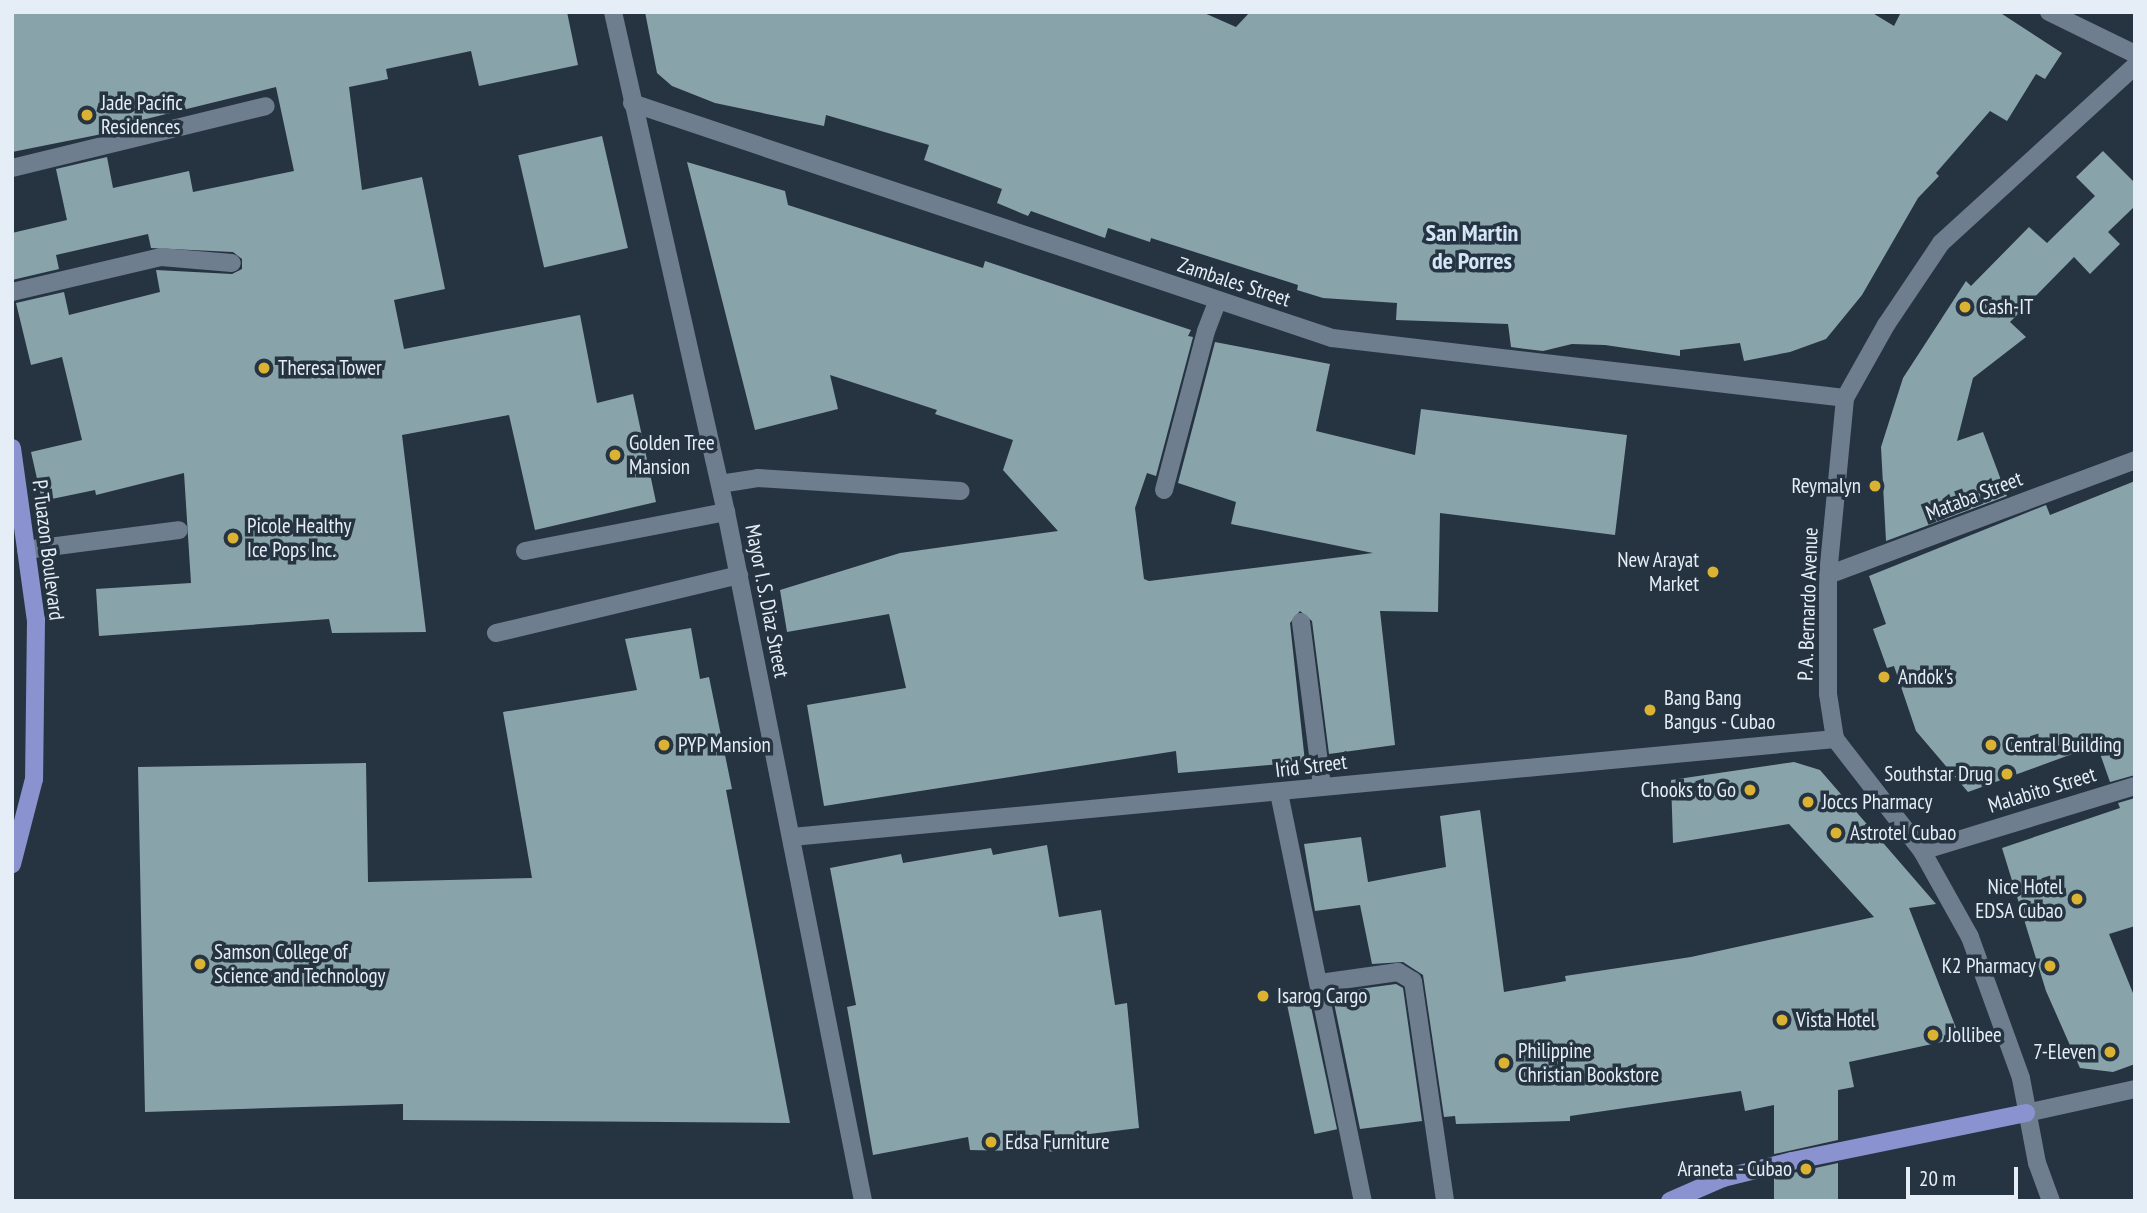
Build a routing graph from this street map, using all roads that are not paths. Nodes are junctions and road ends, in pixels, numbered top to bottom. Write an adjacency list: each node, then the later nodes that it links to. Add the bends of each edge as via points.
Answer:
1 (613, 12): 5 (street, Mayor I. S. Diaz Street)
2 (2049, 12): 3 (street)
3 (2135, 54)
4 (2135, 66): 11 (street, P. A. Bernardo Avenue, via 1941,243 1886,325)
5 (632, 103): 10 (street, Zambales Street); 14 (street, Mayor I. S. Diaz Street)
6 (266, 106): 7 (street)
7 (12, 167)
8 (232, 264): 9 (street, via 161,257)
9 (12, 292)
10 (1218, 300): 11 (street, Zambales Street, via 1332,338); 15 (street)
11 (1845, 398): 22 (street, P. A. Bernardo Avenue)
12 (12, 448): 19 (main road, P. Tuazon Boulevard)
13 (2135, 460): 22 (street, Mataba Street)
14 (720, 484): 16 (street, via 758,478); 17 (street, Mayor I. S. Diaz Street)
15 (1164, 490)
16 (961, 491)
17 (726, 512): 20 (street); 21 (street, Mayor I. S. Diaz Street)
18 (179, 530): 19 (street)
19 (26, 550): 29 (main road, P. Tuazon Boulevard, via 36,620 34,779)
20 (525, 551)
21 (739, 575): 24 (street); 30 (street, Mayor I. S. Diaz Street)
22 (1828, 575): 25 (street, P. A. Bernardo Avenue, via 1826,655)
23 (1301, 622): 27 (street)
24 (496, 633)
25 (1835, 739): 27 (street, Irid Street); 31 (street)
26 (2135, 786): 31 (street, Malabito Street)
27 (1322, 787): 28 (street, Irid Street)
28 (1279, 793): 30 (street, Irid Street); 33 (street)
29 (17, 825): 32 (main road, P. Tuazon Boulevard)
30 (792, 838): 36 (street, Mayor I. S. Diaz Street)
31 (1922, 851): 35 (street, via 1970,937 2021,1078)
32 (12, 864)
33 (1320, 984): 37 (street); 38 (street, via 1398,972 1413,981)
34 (2135, 1089): 35 (street)
35 (2026, 1113): 39 (main road, via 1723,1178); 40 (street)
36 (863, 1201)
37 (1363, 1201)
38 (1445, 1201)
39 (1670, 1201)
40 (2051, 1201)

